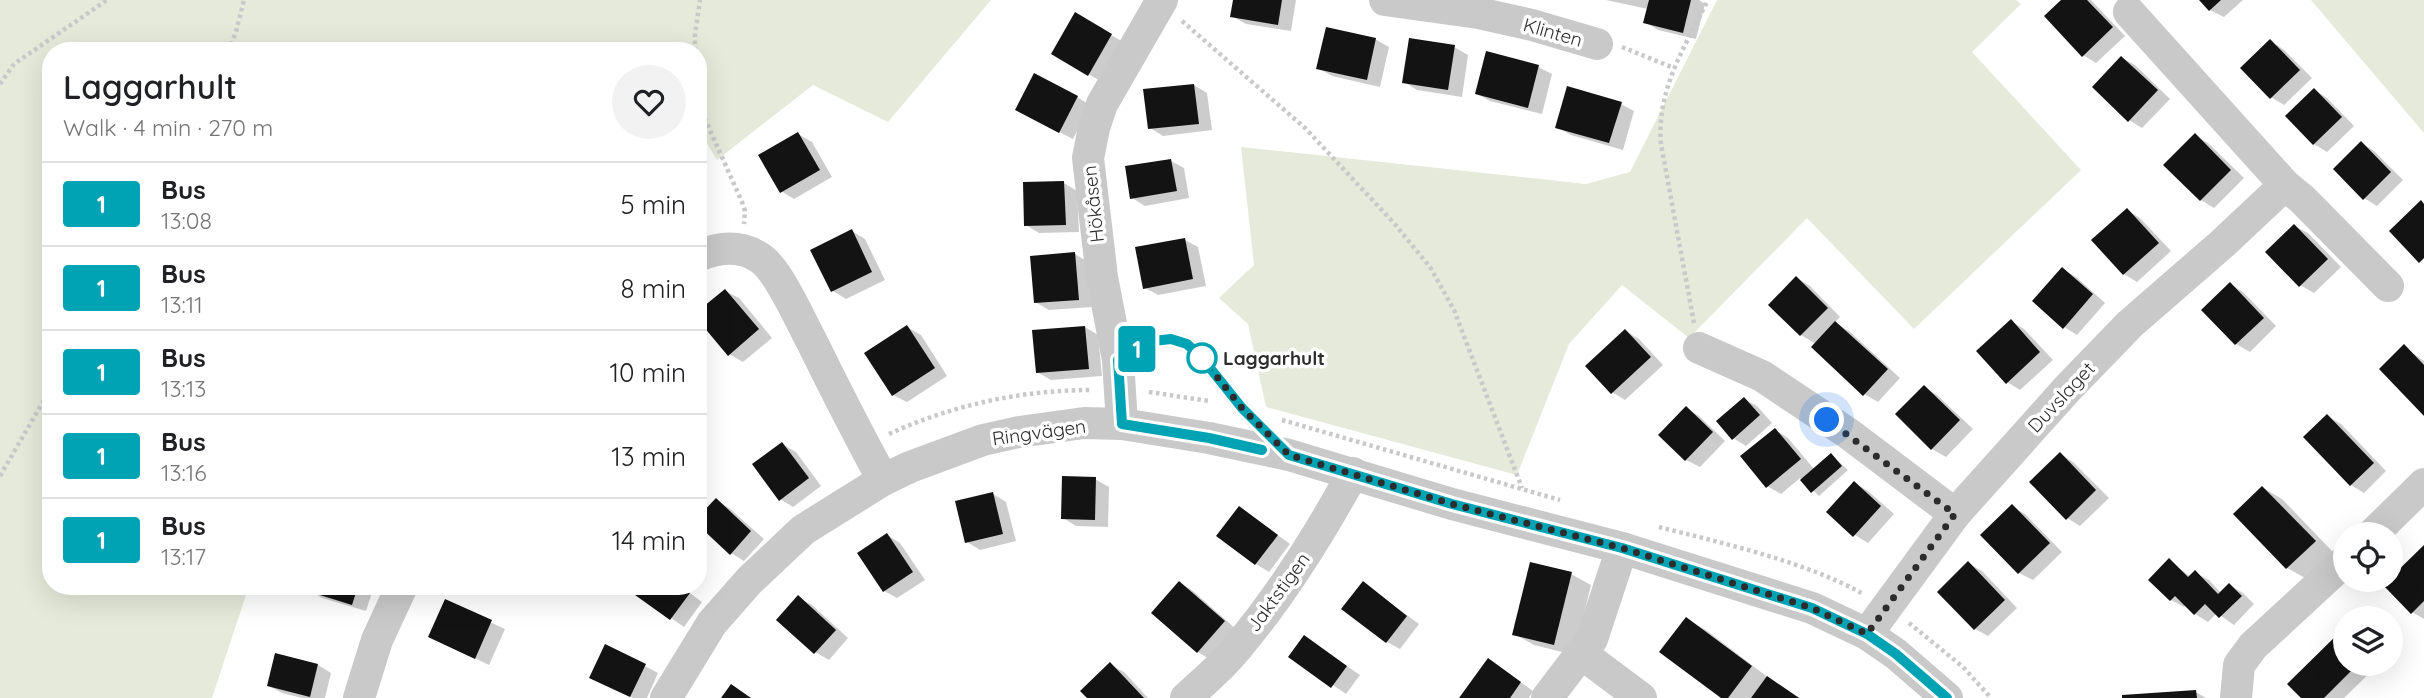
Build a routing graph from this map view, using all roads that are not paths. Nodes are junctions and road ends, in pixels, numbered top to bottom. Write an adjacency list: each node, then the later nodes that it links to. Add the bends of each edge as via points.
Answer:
1 (1385, 0): 4 (street, Klinten, via 1532,24)
2 (1161, 1): 9 (street, Hökåsen, via 1102,104 1088,158 1102,277)
3 (2129, 12): 5 (street)
4 (1597, 44)
5 (2285, 186): 7 (street); 15 (street, Duvslaget, via 2130,324)
6 (707, 252): 13 (street, via 735,248 761,258 771,269)
7 (2388, 286)
8 (1699, 348): 15 (street, via 1762,376)
9 (1118, 360): 10 (street, Hökåsen); 11 (lane, via 1153,341 1171,339 1187,344)
10 (1122, 424): 11 (street, Ringvägen); 13 (street, Ringvägen, via 1084,423 983,439)
11 (1289, 455): 12 (street, Ringvägen)
12 (1353, 473): 17 (street, Ringvägen); 24 (street, Jaktstigen, via 1282,590 1235,651)
13 (883, 480): 23 (street, Ringvägen, via 803,530 749,581 712,623)
14 (2424, 484): 16 (street)
15 (1955, 514): 20 (street, Duvslaget)
16 (2385, 522)
17 (1622, 548): 20 (street, Ringvägen, via 1812,608); 21 (street, via 1592,639)
18 (2333, 572): 28 (street, via 2253,646 2239,665)
19 (398, 595): 22 (street, via 377,640)
20 (1867, 634): 27 (street, Ringvägen)
21 (1582, 654): 25 (street); 26 (street)
22 (359, 698)
23 (666, 698)
24 (1186, 698)
25 (1547, 698)
26 (1641, 698)
27 (1947, 698)
28 (2236, 698)

